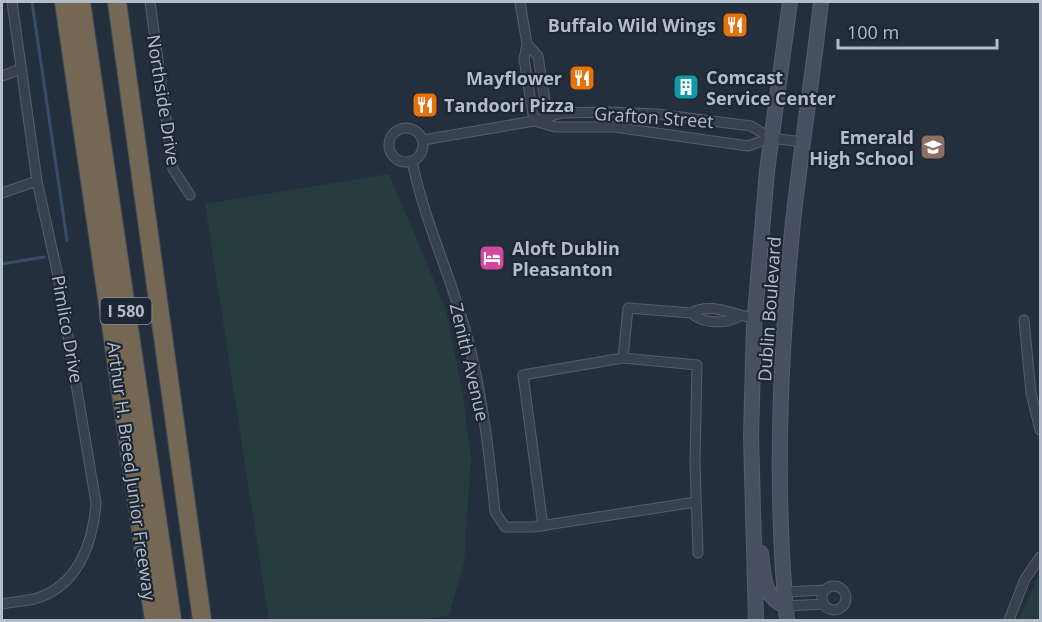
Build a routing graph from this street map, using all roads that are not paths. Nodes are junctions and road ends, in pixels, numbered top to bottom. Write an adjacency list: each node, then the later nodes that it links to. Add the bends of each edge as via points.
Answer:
1 (12, 2): 9 (street, Pimlico Drive)
2 (68, 2): 33 (highway, Arthur H. Breed Junior Freeway / I 580); 34 (highway, I 580)
3 (117, 2): 35 (highway, I 580)
4 (150, 2): 19 (street, Northside Drive, via 173,169)
5 (520, 2): 8 (street)
6 (790, 2): 13 (main road, Dublin Boulevard)
7 (821, 2): 15 (main road, Dublin Boulevard)
8 (527, 44): 11 (street, via 524,58); 12 (street, via 538,56)
9 (21, 69): 10 (street); 17 (street, Pimlico Drive)
10 (2, 76)
11 (534, 121): 12 (street, Grafton Street); 14 (street, Grafton Street)
12 (548, 121): 13 (street, Grafton Street, via 748,146); 13 (street, Grafton Street, via 562,113 657,114 751,126)
13 (771, 138): 15 (street, Grafton Street); 20 (main road, Dublin Boulevard)
14 (423, 140): 16 (street, via 421,153); 16 (street, via 408,127 397,129 390,138 389,149 395,159)
15 (803, 142): 30 (main road, Dublin Boulevard, via 784,327 780,459)
16 (412, 161): 26 (street, Zenith Avenue, via 420,199 466,332 483,407 495,512 505,527)
17 (37, 181): 18 (street); 31 (street, Pimlico Drive, via 79,389 96,503 94,528 86,555 65,583 36,598)
18 (2, 193)
19 (190, 195)
20 (755, 318): 22 (street, via 700,308 691,313 628,308); 24 (main road, Dublin Boulevard)
21 (1024, 320): 23 (street, via 1031,393)
22 (624, 358): 25 (street, via 697,364); 26 (street, via 523,375)
23 (1041, 430)
24 (752, 474): 30 (main road, via 765,584 772,598); 36 (main road, Dublin Boulevard)
25 (696, 502): 26 (street); 27 (street)
26 (543, 526)
27 (698, 553)
28 (1041, 557): 38 (street, via 1025,579)
29 (824, 590): 30 (street); 32 (street); 32 (street, via 838,586 846,598 837,609)
30 (785, 599): 32 (street); 37 (main road, Dublin Boulevard)
31 (2, 604)
32 (824, 604)
33 (154, 621)
34 (172, 621)
35 (202, 621)
36 (756, 621)
37 (787, 621)
38 (1009, 621)

